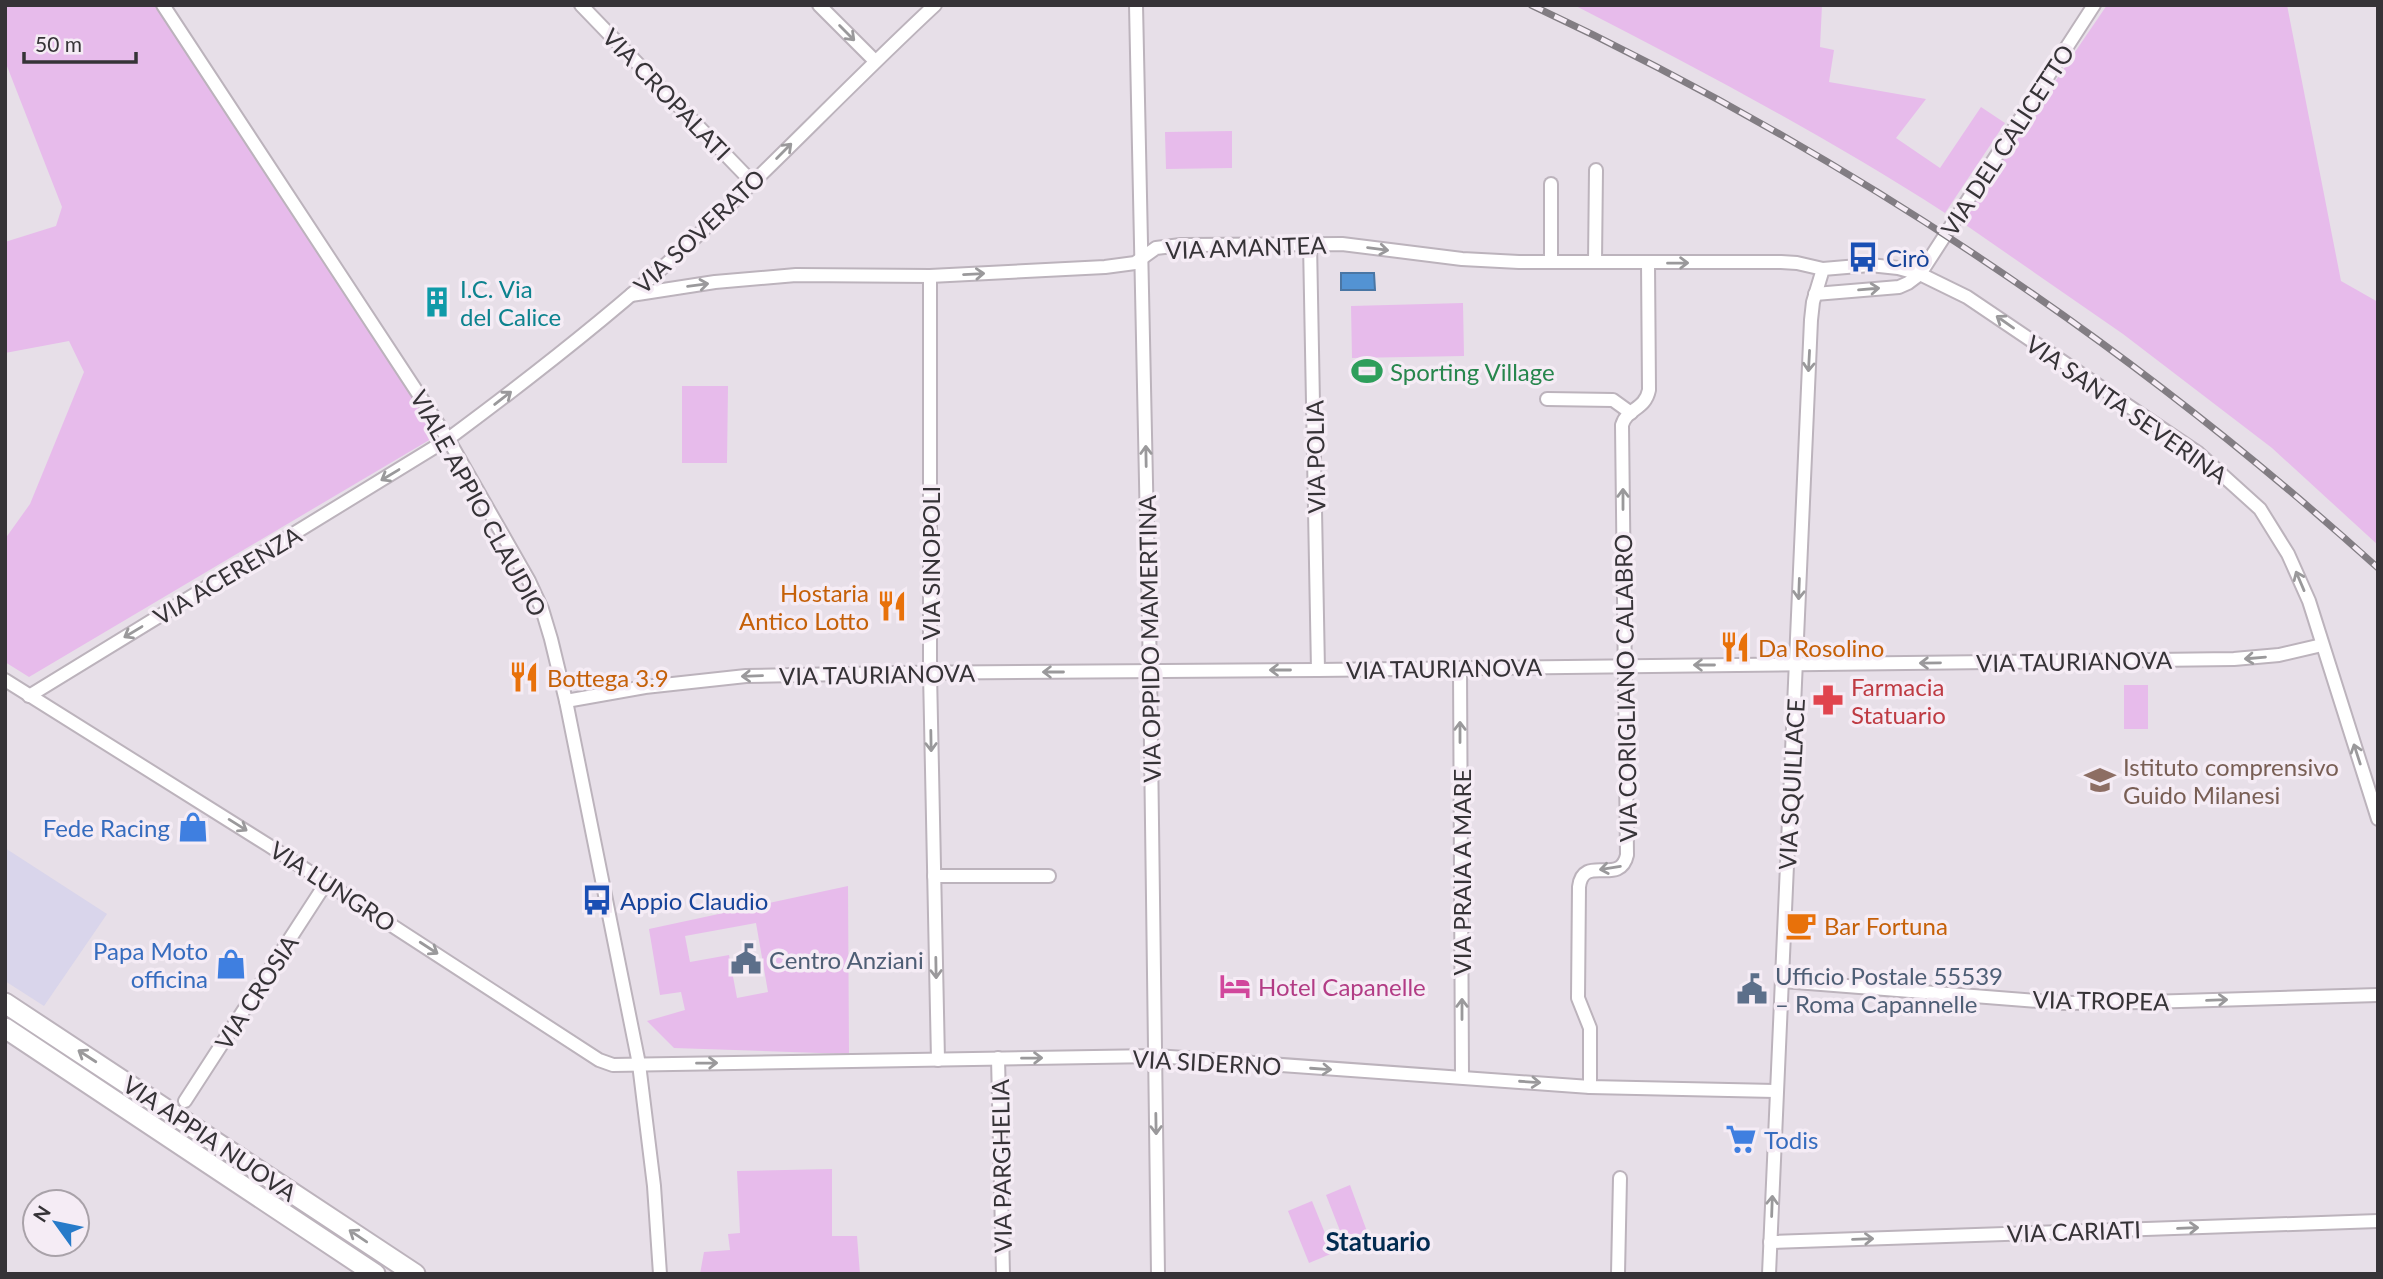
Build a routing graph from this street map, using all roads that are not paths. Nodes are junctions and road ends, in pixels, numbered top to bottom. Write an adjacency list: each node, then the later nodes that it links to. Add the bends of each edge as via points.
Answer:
1 (581, 5): 9 (street, VIA CROPALATI)
2 (819, 5): 7 (street, one-way to 7)
3 (935, 5): 7 (street, VIA SOVERATO)
4 (1136, 5): 12 (street, VIA OPPIDO MAMERTINA)
5 (2094, 5): 17 (street, VIA DEL CALICETTO)
6 (165, 6): 23 (street, VIALE APPIO CLAUDIO)
7 (875, 61): 9 (street, VIA SOVERATO, one-way to 7)
8 (1596, 170): 14 (street)
9 (752, 182): 20 (street, VIA SOVERATO)
10 (1551, 184): 13 (street)
11 (1310, 243): 12 (street, VIA AMANTEA, via 1162,246); 13 (street, VIA AMANTEA, one-way to 13, via 1488,261); 28 (street, VIA POLIA)
12 (1143, 259): 18 (street, VIA AMANTEA, one-way to 12, via 1083,269); 29 (street, VIA OPPIDO MAMERTINA, one-way to 12)
13 (1551, 262): 14 (street, VIA AMANTEA)
14 (1595, 262): 15 (street, VIA AMANTEA)
15 (1648, 263): 16 (street, VIA AMANTEA, one-way to 16, via 1789,262); 22 (street, VIA CORIGLIANO CALABRO, via 1649,390 1645,402)
16 (1823, 270): 17 (street, VIA SANTA SEVERINA, via 1876,265); 19 (street, VIA SQUILLACE)
17 (1920, 274): 19 (street, one-way to 17, via 1899,286); 24 (street, VIA SANTA SEVERINA, one-way to 17, via 2288,554 2260,509 2241,490 2199,453 2002,320)
18 (930, 276): 20 (street, VIA AMANTEA, one-way to 18, via 796,275); 30 (street, VIA SINOPOLI)
19 (1815, 294): 26 (street, VIA SQUILLACE, one-way to 26)
20 (631, 295): 23 (street, VIA SOVERATO, one-way to 20)
21 (1547, 399): 22 (street, via 1614,400)
22 (1631, 413): 25 (street, VIA CORIGLIANO CALABRO, one-way to 22, via 1622,425)
23 (449, 439): 32 (street, VIA ACERENZA, one-way to 32); 33 (street, VIALE APPIO CLAUDIO, via 536,595)
24 (2322, 645): 26 (street, VIA TAURIANOVA, one-way to 26, via 2234,659); 34 (street, VIA SANTA SEVERINA, one-way to 24)
25 (1623, 665): 26 (street, VIA TAURIANOVA, one-way to 25); 27 (street, VIA TAURIANOVA); 47 (street, VIA CORIGLIANO CALABRO, one-way to 47, via 1626,859 1616,870 1586,872 1579,887 1578,998 1590,1028)
26 (1796, 665): 38 (street, VIA SQUILLACE)
27 (1460, 668): 28 (street, VIA TAURIANOVA); 46 (street, VIA PRAIA A MARE, one-way to 27)
28 (1318, 670): 29 (street, VIA TAURIANOVA, one-way to 29)
29 (1150, 672): 30 (street, VIA TAURIANOVA, one-way to 30); 42 (street, VIA OPPIDO MAMERTINA)
30 (930, 673): 33 (street, VIA TAURIANOVA, one-way to 33, via 721,678); 35 (street, VIA SINOPOLI, one-way to 35)
31 (5, 680): 32 (street)
32 (29, 695): 37 (street, VIA LUNGRO, one-way to 37)
33 (566, 701): 45 (street, VIALE APPIO CLAUDIO)
34 (2378, 819)
35 (934, 876): 36 (street); 44 (street, VIA SINOPOLI, one-way to 44)
36 (1049, 876)
37 (326, 883): 45 (street, VIA LUNGRO, one-way to 45, via 599,1060); 49 (street, VIA CROSIA)
38 (1783, 981): 39 (street, VIA TROPEA, one-way to 39, via 2064,1003); 48 (street, VIA SQUILLACE)
39 (2378, 995)
40 (5, 1003): 54 (main road, VIA APPIA NUOVA, one-way to 40)
41 (5, 1028): 53 (main road, VIA APPIA NUOVA)
42 (1156, 1056): 43 (street, VIA SIDERNO, one-way to 42); 46 (street, VIA SIDERNO, one-way to 46); 57 (street, VIA OPPIDO MAMERTINA, one-way to 57)
43 (998, 1058): 44 (street, VIA SIDERNO); 56 (street, VIA PARGHELIA)
44 (938, 1060): 45 (street, VIA SIDERNO, one-way to 44)
45 (639, 1064): 55 (street, VIALE APPIO CLAUDIO)
46 (1462, 1077): 47 (street, VIA SIDERNO, one-way to 47)
47 (1590, 1087): 48 (street, VIA SIDERNO)
48 (1775, 1091): 52 (street, VIA SQUILLACE, one-way to 48)
49 (185, 1101)
50 (1620, 1178): 58 (street)
51 (2378, 1222): 52 (street, VIA CARIATI, one-way to 51)
52 (1770, 1242): 59 (street, VIA SQUILLACE)
53 (375, 1274)
54 (415, 1274)
55 (660, 1274)
56 (1003, 1274)
57 (1158, 1274)
58 (1618, 1274)
59 (1769, 1274)

